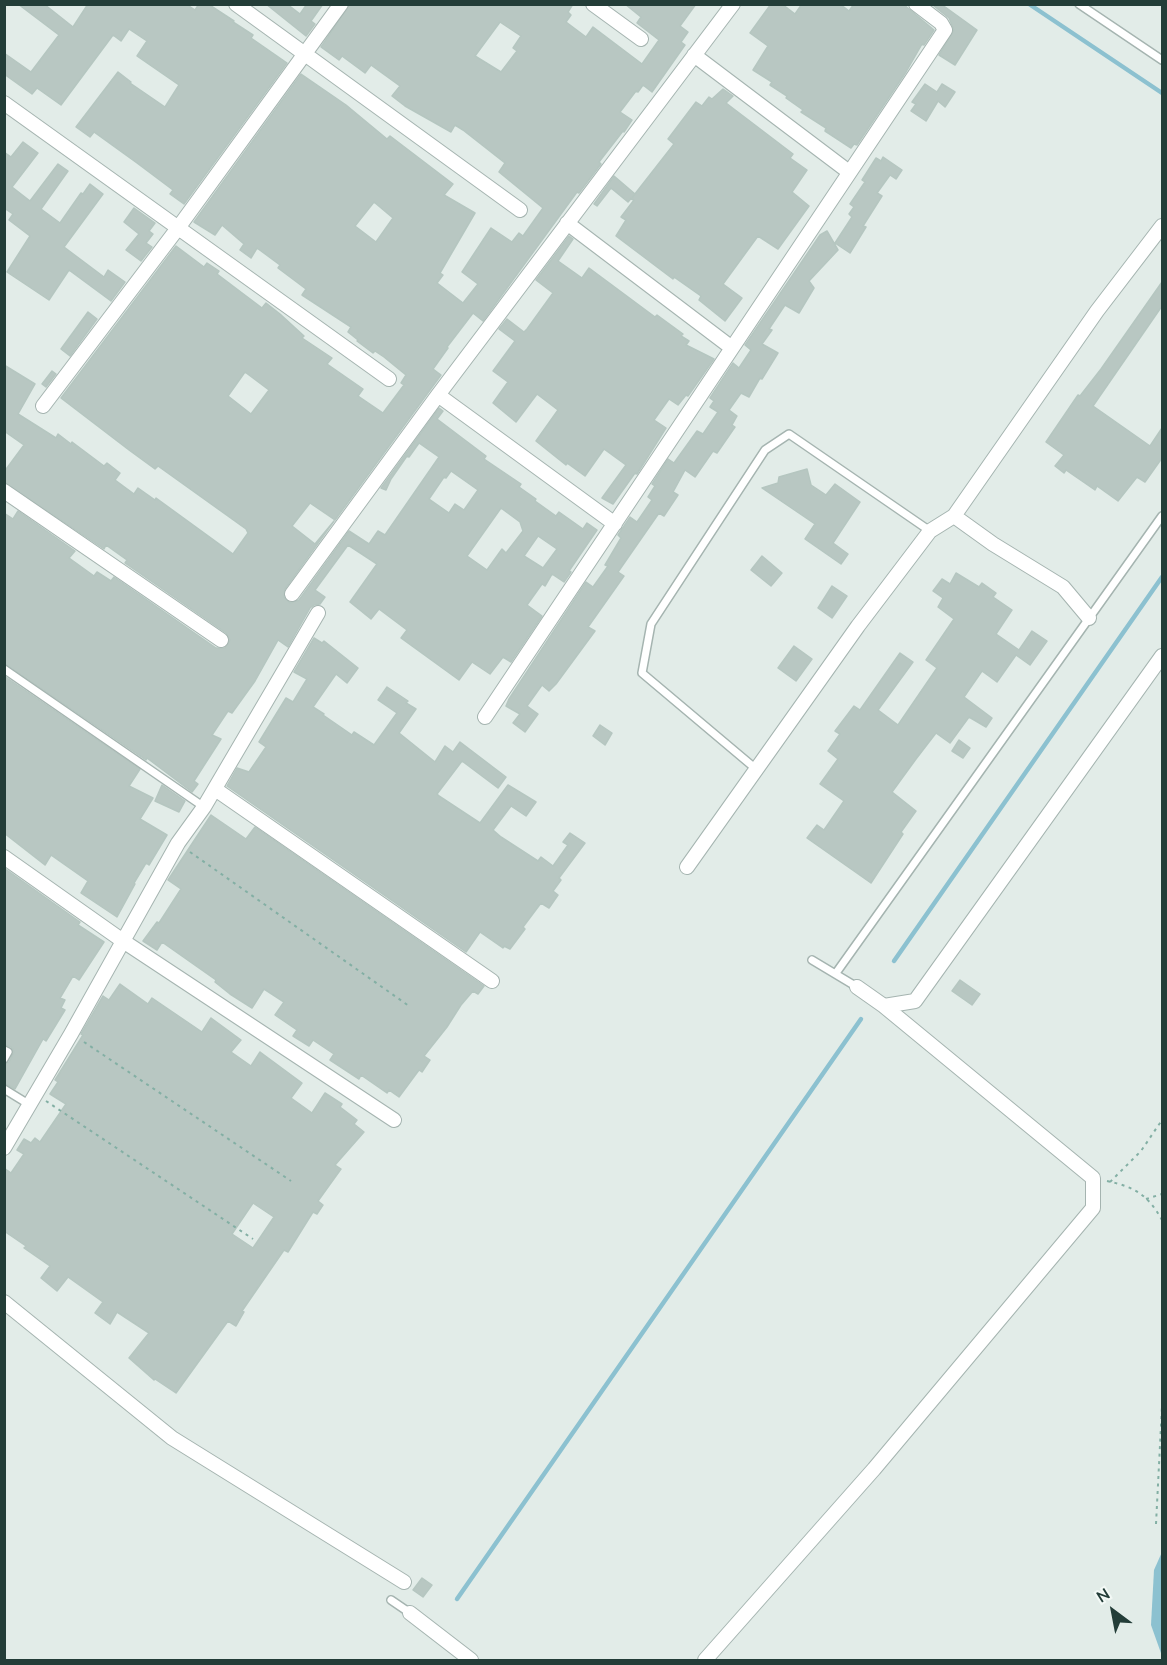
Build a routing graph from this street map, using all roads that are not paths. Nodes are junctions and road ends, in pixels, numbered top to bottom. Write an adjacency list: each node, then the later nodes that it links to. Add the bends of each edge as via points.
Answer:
1 (236, 4): 8 (street)
2 (341, 4): 8 (street)
3 (593, 4): 7 (street)
4 (733, 4): 9 (street)
5 (916, 4): 12 (street, via 945,30)
6 (1079, 4): 10 (lane)
7 (641, 39)
8 (304, 54): 13 (street); 16 (street)
9 (694, 55): 12 (street); 14 (street)
10 (1162, 60)
11 (4, 103): 16 (street)
12 (849, 172): 17 (street)
13 (520, 210)
14 (567, 223): 17 (street); 19 (street)
15 (1162, 226): 22 (street)
16 (178, 228): 18 (street); 20 (street)
17 (732, 348): 24 (street)
18 (389, 379)
19 (438, 395): 24 (street); 26 (street)
20 (43, 406)
21 (4, 491): 29 (street)
22 (954, 516): 25 (street); 28 (street, via 1063,587)
23 (1162, 516): 28 (lane)
24 (615, 524): 32 (street)
25 (930, 531): 33 (street); 33 (lane, via 789,434 765,450 651,624 642,673)
26 (292, 594)
27 (318, 613): 34 (street)
28 (1089, 618): 40 (lane)
29 (221, 640)
30 (1162, 656): 43 (street, via 915,1002)
31 (4, 669): 35 (lane)
32 (485, 717)
33 (756, 769): 37 (street)
34 (215, 789): 35 (street); 41 (street)
35 (204, 807): 38 (street, via 178,843)
36 (4, 857): 38 (street)
37 (687, 867)
38 (123, 941): 47 (street); 48 (street)
39 (812, 960): 40 (lane)
40 (836, 973): 42 (lane)
41 (492, 981)
42 (857, 987): 43 (street)
43 (884, 1006): 55 (street, via 1093,1178 1093,1208 874,1469)
44 (4, 1050): 45 (lane, via 8,1052)
45 (4, 1059)
46 (4, 1089): 47 (lane)
47 (33, 1100): 49 (street)
48 (394, 1120)
49 (4, 1148)
50 (4, 1302): 51 (street, via 172,1438)
51 (404, 1582)
52 (392, 1600): 53 (lane)
53 (410, 1613): 54 (street)
54 (468, 1659)
55 (705, 1660)

